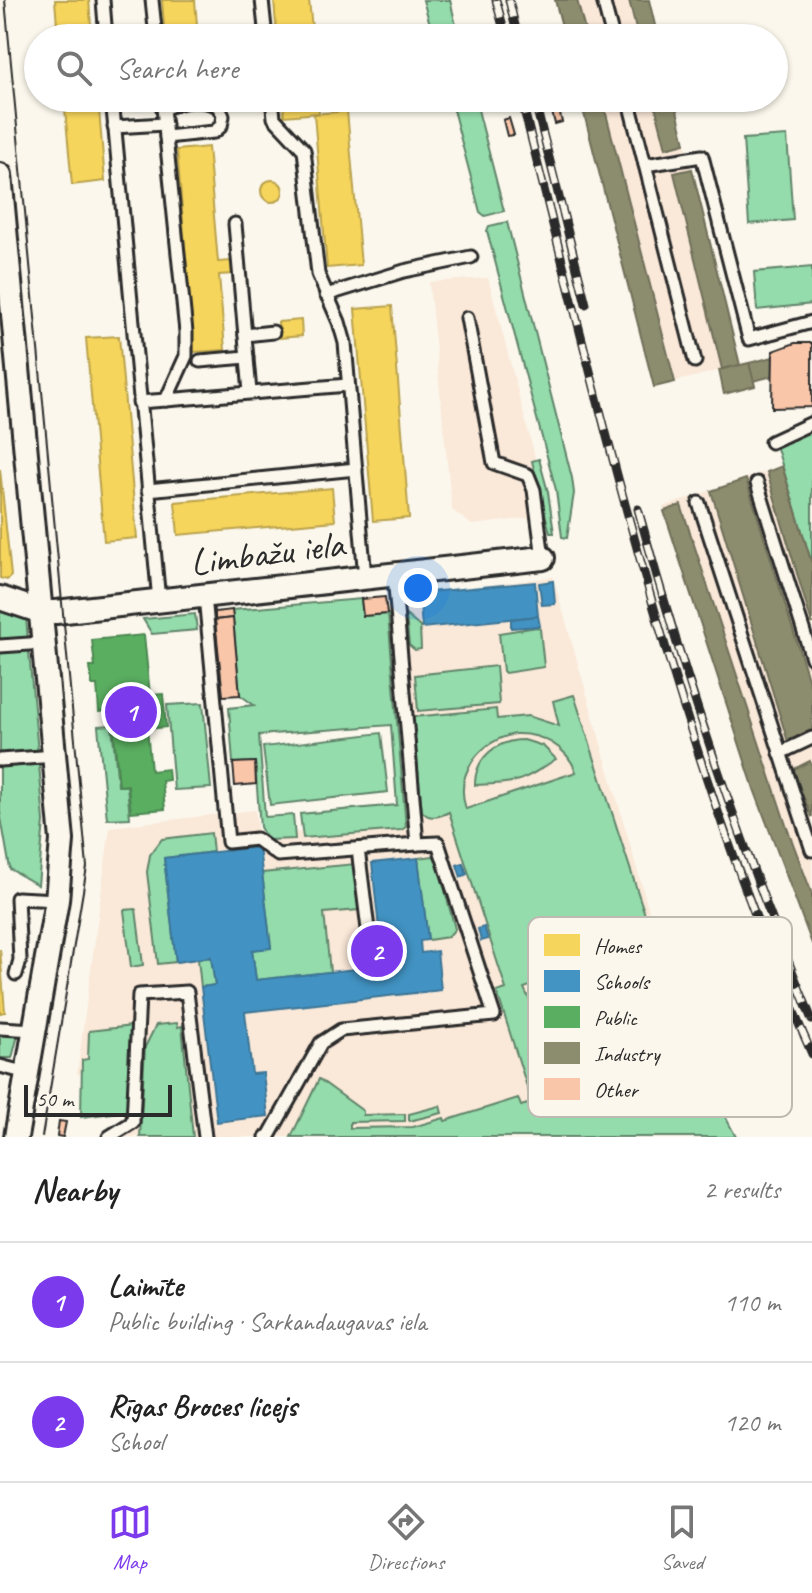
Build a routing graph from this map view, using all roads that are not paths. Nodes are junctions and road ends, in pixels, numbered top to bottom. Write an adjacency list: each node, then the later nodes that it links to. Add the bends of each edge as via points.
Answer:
1 (103, 0): 5 (lane)
2 (152, 0): 6 (lane)
3 (262, 0): 7 (lane)
4 (603, 0): 8 (lane)
5 (105, 24)
6 (155, 24)
7 (265, 24)
8 (609, 24)
9 (113, 112): 15 (lane)
10 (164, 112): 14 (lane)
11 (221, 112): 16 (lane, via 221,126 214,132)
12 (273, 112): 21 (lane, via 304,150 318,274)
13 (632, 112): 17 (lane)
14 (165, 124): 15 (lane); 16 (lane)
15 (114, 127): 32 (lane)
16 (166, 137): 31 (lane, via 186,356)
17 (645, 165): 23 (lane, via 702,156 749,339); 28 (lane)
18 (0, 175): 45 (street)
19 (235, 224): 25 (lane)
20 (471, 257): 21 (lane)
21 (326, 295): 29 (lane, via 345,343)
22 (467, 318): 39 (lane, via 494,463 528,475)
23 (812, 322)
24 (273, 332): 25 (lane)
25 (245, 335): 26 (lane)
26 (247, 357): 27 (lane); 30 (lane)
27 (200, 361)
28 (695, 361)
29 (348, 385): 30 (lane); 35 (lane)
30 (250, 392): 31 (lane)
31 (166, 400): 32 (lane)
32 (139, 402): 37 (lane)
33 (812, 423): 34 (lane)
34 (771, 442)
35 (356, 469): 37 (lane); 41 (lane)
36 (757, 483): 48 (lane)
37 (148, 490): 44 (lane)
38 (699, 503): 50 (lane)
39 (543, 558): 40 (street, Limbažu iela)
40 (394, 575): 41 (street, Limbažu iela); 53 (lane)
41 (365, 578): 42 (street, Limbažu iela)
42 (205, 596): 44 (street, Limbažu iela); 54 (lane, via 228,842 256,839 278,855)
43 (0, 598): 45 (street, Limbažu iela)
44 (159, 601): 45 (street, Limbažu iela)
45 (42, 612): 46 (street)
46 (44, 643): 47 (lane); 51 (street)
47 (0, 646)
48 (812, 658)
49 (812, 738): 50 (lane)
50 (780, 753): 55 (lane)
51 (55, 756): 52 (lane); 56 (street, via 62,840)
52 (0, 760)
53 (417, 844): 54 (lane); 68 (lane, via 438,843 494,1015 341,1030 321,1043)
54 (358, 849): 57 (lane)
55 (812, 850)
56 (57, 900): 58 (lane, via 17,898); 59 (street)
57 (371, 953)
58 (20, 960): 59 (lane); 60 (lane)
59 (46, 966): 62 (street)
60 (16, 974)
61 (0, 1028): 62 (lane)
62 (35, 1030): 64 (street)
63 (0, 1066): 64 (lane)
64 (27, 1073): 65 (street)
65 (16, 1137)
66 (109, 1137): 67 (lane, via 133,1122 139,995 187,992)
67 (205, 1137)
68 (266, 1137)

